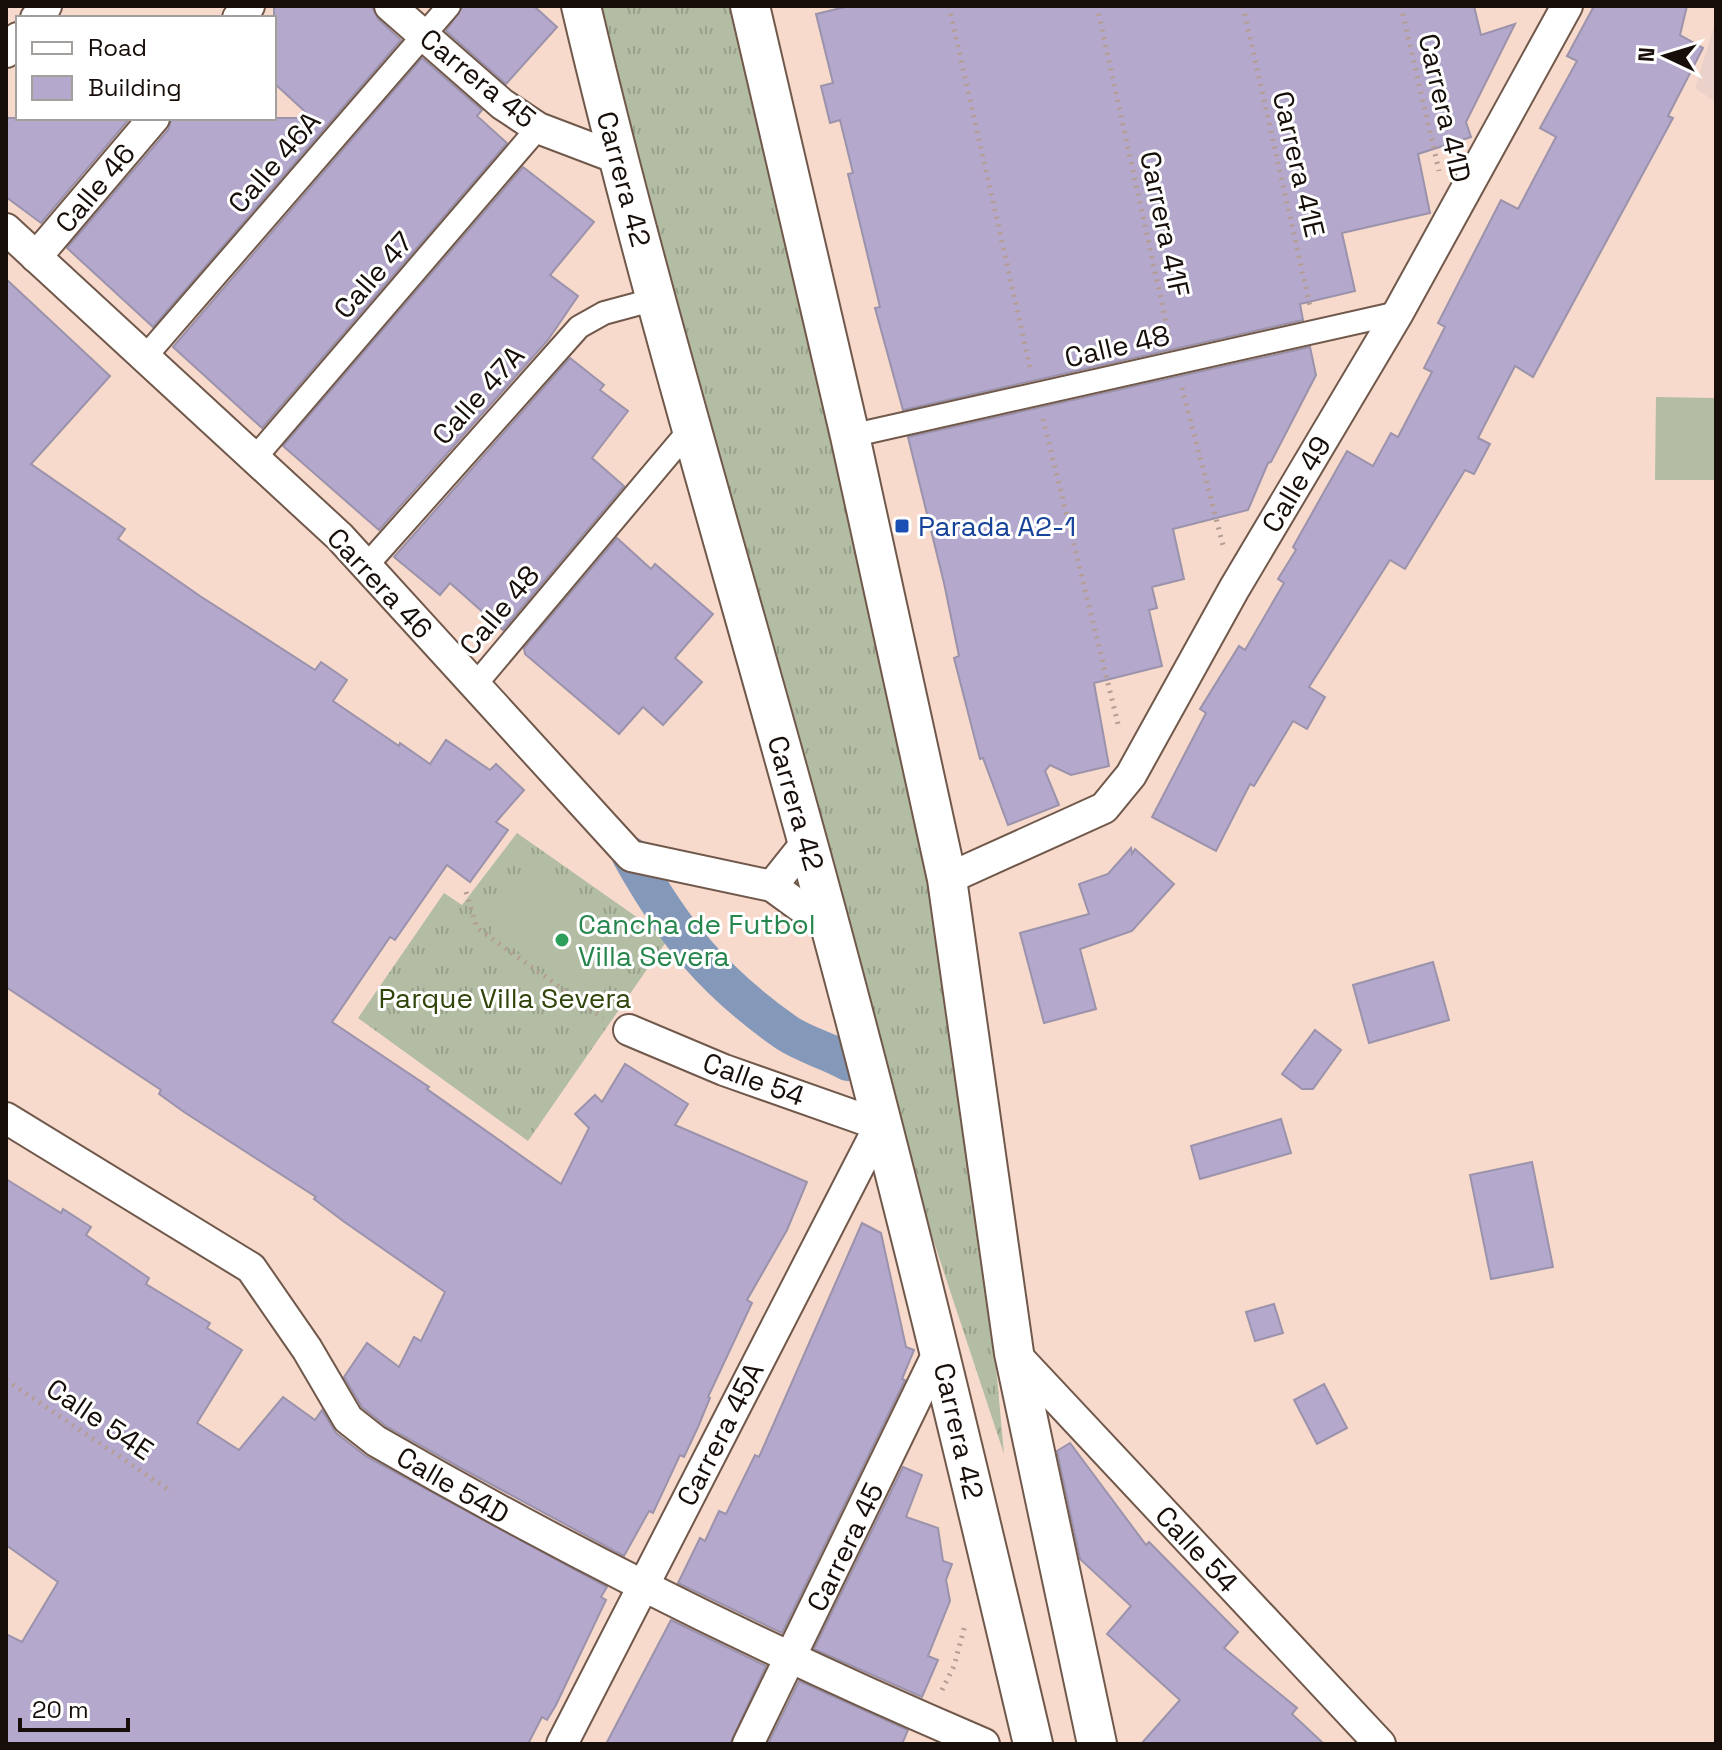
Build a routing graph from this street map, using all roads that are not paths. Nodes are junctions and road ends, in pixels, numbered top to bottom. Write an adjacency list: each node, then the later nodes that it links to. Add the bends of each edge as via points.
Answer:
1 (390, 6): 6 (street, Carrera 45)
2 (449, 6): 6 (street, Calle 46A)
3 (581, 6): 9 (street, Carrera 42)
4 (750, 6): 16 (street)
5 (1567, 6): 13 (street, Calle 49)
6 (424, 36): 8 (street, Carrera 45); 14 (street, Calle 46A)
7 (152, 120): 11 (street, Calle 46)
8 (538, 128): 9 (street, Carrera 45); 17 (street, Calle 47)
9 (617, 158): 12 (street, Carrera 42)
10 (6, 229): 11 (street, Carrera 46)
11 (36, 257): 14 (street, Carrera 46)
12 (656, 299): 15 (street, Carrera 42); 18 (street, Calle 47A, via 604,313 579,327)
13 (1398, 313): 16 (street, Calle 48); 21 (street, Calle 49, via 1131,775 1104,808)
14 (145, 357): 17 (street, Carrera 46)
15 (692, 427): 19 (street, Calle 48); 20 (street, Carrera 42)
16 (850, 436): 21 (street)
17 (253, 460): 18 (street, Carrera 46)
18 (367, 565): 19 (street, Carrera 46)
19 (475, 685): 22 (street, Carrera 46, via 631,856)
20 (807, 842): 22 (street); 23 (street, Carrera 42)
21 (947, 879): 28 (street)
22 (772, 886): 23 (street, Carrera 46)
23 (831, 929): 26 (street, Carrera 42)
24 (629, 1030): 26 (street, Calle 54)
25 (6, 1118): 29 (street, Calle 54D, via 251,1268 348,1419 376,1441)
26 (880, 1125): 27 (street, Carrera 42); 29 (street, Carrera 45A)
27 (940, 1349): 30 (street, Carrera 45); 35 (street, Carrera 42)
28 (1014, 1353): 36 (street); 37 (street, Calle 54)
29 (641, 1588): 30 (street, Calle 54D); 32 (street, Carrera 45A)
30 (790, 1660): 31 (street, Calle 54D); 33 (street, Carrera 45)
31 (921, 1732): 34 (street, Calle 54D)
32 (562, 1744)
33 (748, 1744)
34 (984, 1744)
35 (1033, 1744)
36 (1097, 1744)
37 (1380, 1744)

